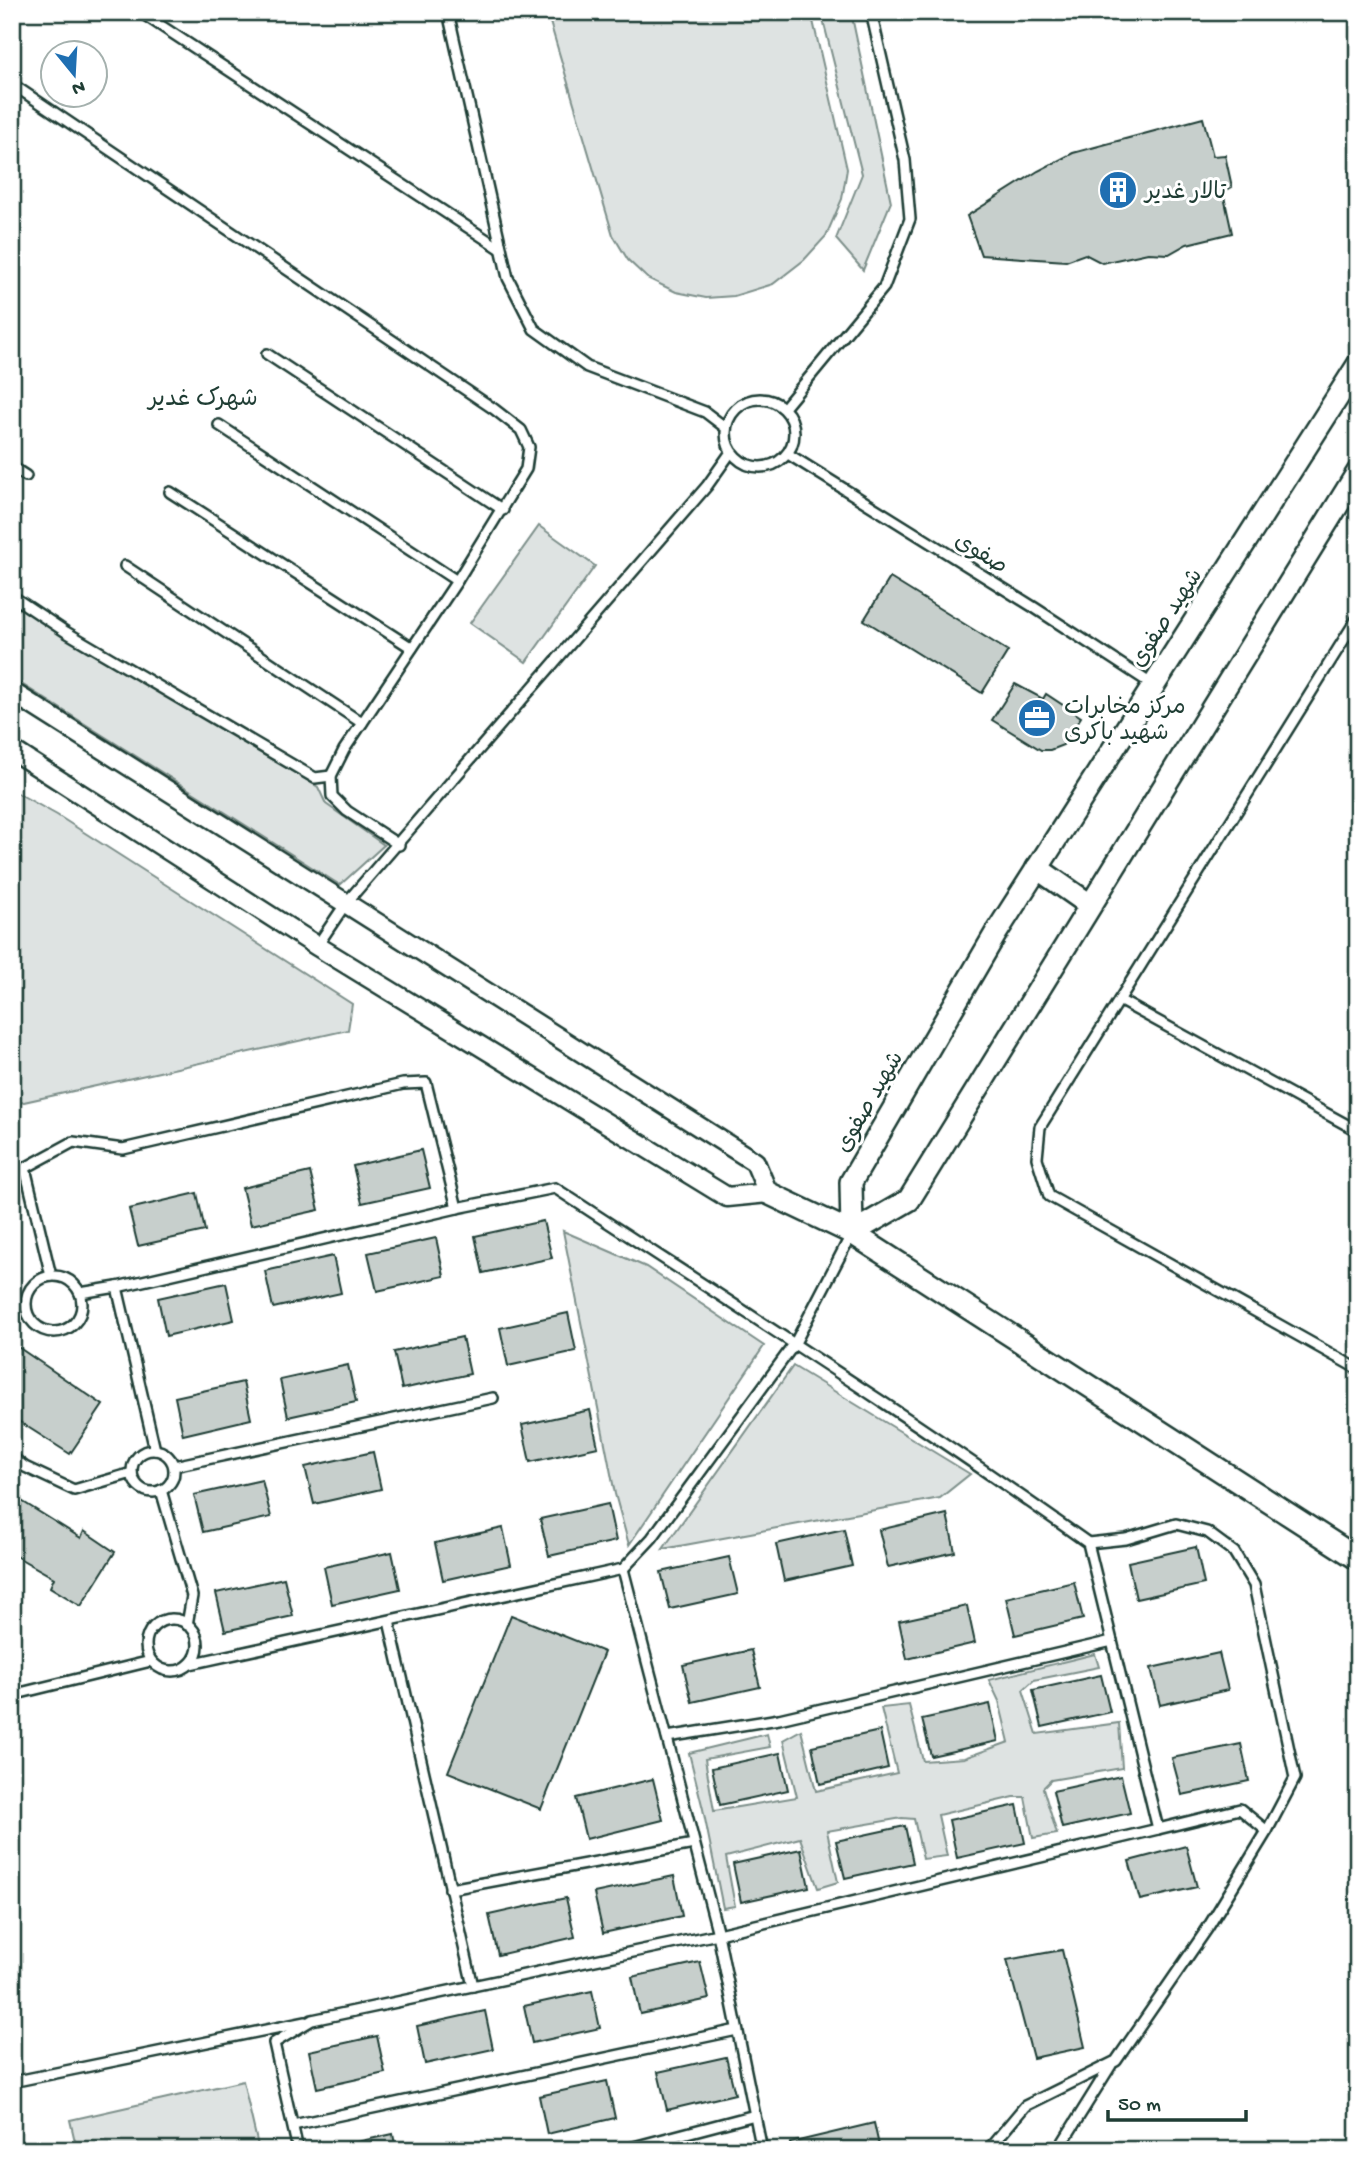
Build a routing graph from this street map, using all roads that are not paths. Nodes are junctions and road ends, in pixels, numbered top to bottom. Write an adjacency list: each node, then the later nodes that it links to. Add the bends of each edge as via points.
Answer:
1 (140, 12): 5 (lane)
2 (448, 12): 5 (lane)
3 (871, 12): 8 (lane, via 905,160 909,219 884,287)
4 (12, 84): 17 (lane, via 521,430 529,447 526,469)
5 (502, 249): 10 (lane, via 508,278 534,329 587,367 705,412)
6 (267, 354): 17 (lane)
7 (1358, 365): 23 (street, شهید صفوی)
8 (784, 408): 10 (lane, via 765,399 754,400 736,409); 12 (lane, via 794,425)
9 (219, 425): 19 (lane)
10 (726, 428): 11 (lane)
11 (731, 452): 12 (lane, via 748,466 759,468); 28 (lane, via 708,486)
12 (788, 454): 23 (lane, صفوی)
13 (12, 467): 15 (lane)
14 (1358, 471): 31 (street)
15 (26, 476)
16 (170, 492): 22 (lane)
17 (503, 510): 19 (lane)
18 (125, 566): 25 (lane)
19 (457, 581): 22 (lane)
20 (12, 596): 27 (lane, via 315,778)
21 (1358, 617): 33 (lane)
22 (412, 648): 25 (lane)
23 (1153, 685): 29 (street, شهید صفوی)
24 (12, 692): 30 (street)
25 (362, 723): 27 (lane)
26 (12, 750): 32 (street)
27 (331, 776): 28 (lane, via 332,796)
28 (399, 845): 30 (lane)
29 (1037, 868): 31 (street); 37 (street, شهید صفوی, via 851,1182)
30 (346, 903): 32 (lane); 35 (street, via 755,1162)
31 (1090, 905): 37 (street, via 909,1200)
32 (317, 946): 35 (street, via 727,1198)
33 (1119, 1000): 34 (lane); 42 (lane, via 1040,1127 1037,1158 1049,1196)
34 (1358, 1131)
35 (768, 1193): 37 (street)
36 (457, 1208): 38 (lane, via 426,1083 403,1084 123,1149 73,1142 24,1167); 39 (lane); 41 (lane, via 555,1188)
37 (852, 1233): 41 (lane); 50 (street)
38 (51, 1276): 40 (lane, via 69,1280); 40 (lane, via 35,1283 26,1299 29,1317 42,1329 60,1331 76,1322 82,1305)
39 (117, 1287): 40 (lane); 44 (lane)
40 (80, 1293)
41 (795, 1343): 49 (lane); 51 (lane, via 652,1538)
42 (1358, 1369)
43 (493, 1398): 46 (lane)
44 (155, 1450): 46 (lane, via 167,1455); 47 (lane, via 138,1456)
45 (12, 1457): 47 (lane, via 74,1490)
46 (174, 1466): 48 (lane, via 172,1480)
47 (132, 1473): 48 (lane, via 142,1489)
48 (162, 1490): 53 (lane, via 192,1596)
49 (1088, 1543): 54 (lane); 60 (lane, via 1126,1539 1176,1524 1207,1532 1234,1552 1254,1586 1295,1778)
50 (1358, 1559)
51 (623, 1569): 52 (lane); 58 (lane)
52 (389, 1621): 56 (lane); 62 (lane)
53 (187, 1625): 55 (lane, via 172,1619 157,1624 146,1646); 56 (lane, via 198,1644)
54 (1112, 1641): 58 (lane, via 779,1719); 59 (lane)
55 (151, 1661): 56 (lane, via 174,1671); 57 (lane)
56 (190, 1664)
57 (12, 1695)
58 (667, 1737): 61 (lane)
59 (1158, 1829): 60 (lane, via 1240,1809); 63 (lane)
60 (1268, 1831): 67 (lane, via 1207,1929)
61 (694, 1844): 62 (lane); 63 (lane)
62 (450, 1889): 64 (lane)
63 (718, 1934): 64 (lane); 66 (lane)
64 (472, 1986): 65 (lane)
65 (313, 2020): 68 (lane); 70 (lane, via 274,2043)
66 (737, 2030): 69 (lane); 70 (lane)
67 (1111, 2064): 74 (lane, via 1025,2106); 75 (lane)
68 (12, 2082)
69 (755, 2115): 72 (lane); 73 (lane)
70 (293, 2124): 71 (lane)
71 (299, 2150)
72 (622, 2150)
73 (762, 2150)
74 (988, 2150)
75 (1058, 2150)

